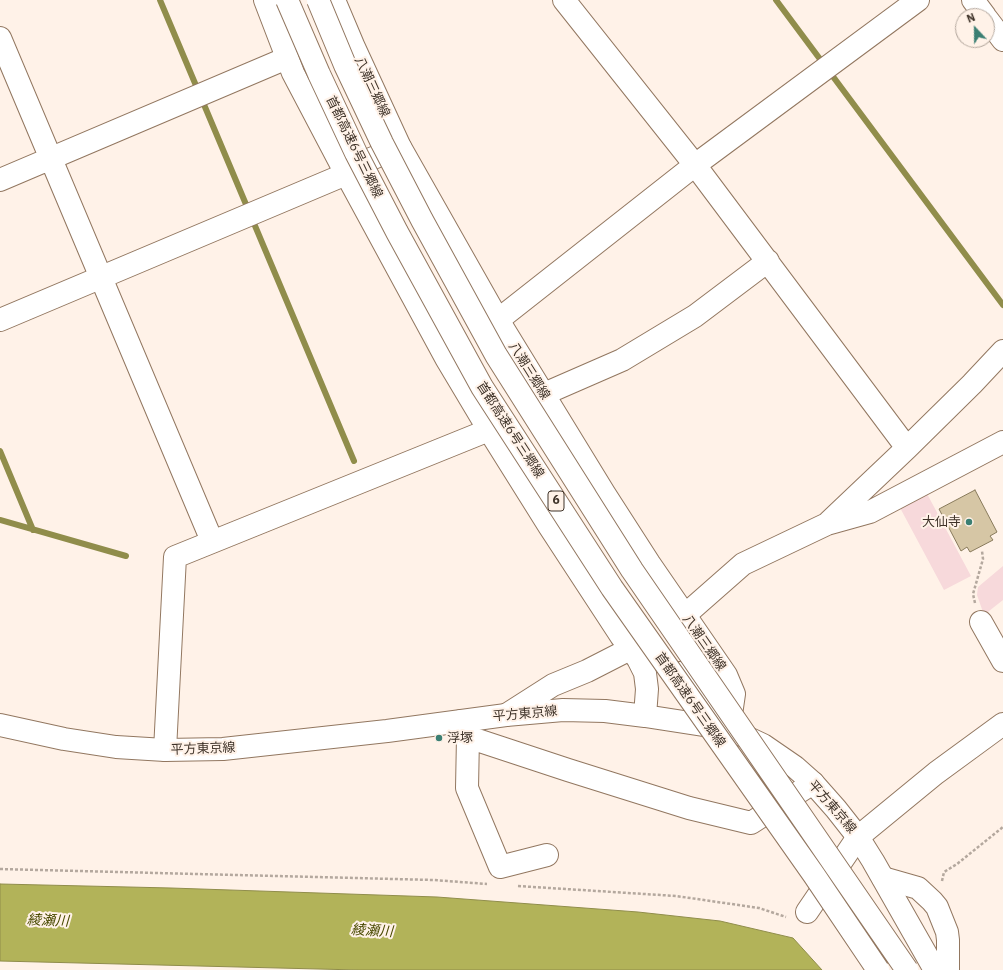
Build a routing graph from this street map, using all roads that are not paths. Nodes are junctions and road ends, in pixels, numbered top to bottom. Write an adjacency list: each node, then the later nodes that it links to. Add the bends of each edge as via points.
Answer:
1 (265, 0): 10 (main road)
2 (287, 0): 46 (main road, 首都高速6号三郷線 / 6, bridge, via 356,153 482,387 612,588)
3 (318, 0): 47 (main road, 首都高速6号三郷線 / 6, bridge, via 382,144 496,355 632,570)
4 (334, 0): 11 (main road, 八潮三郷線)
5 (564, 0): 13 (main road)
6 (918, 0): 13 (main road)
7 (995, 30): 9 (main road)
8 (0, 38): 12 (main road)
9 (1003, 40)
10 (287, 58): 12 (main road); 14 (main road)
11 (400, 147): 14 (main road); 19 (main road, 八潮三郷線)
12 (50, 159): 15 (main road); 17 (main road)
13 (695, 165): 16 (main road); 19 (main road)
14 (345, 172): 17 (main road); 22 (main road, via 446,358)
15 (0, 180)
16 (768, 261): 21 (main road, via 696,316 622,360); 24 (main road)
17 (100, 277): 18 (main road); 28 (main road)
18 (0, 320)
19 (498, 320): 21 (main road, 八潮三郷線)
20 (1003, 351): 24 (main road)
21 (544, 394): 25 (main road, 八潮三郷線)
22 (489, 430): 27 (main road); 28 (main road)
23 (1003, 442): 26 (main road, via 870,512)
24 (907, 448): 26 (main road)
25 (604, 493): 27 (main road); 30 (main road, 八潮三郷線)
26 (826, 524): 30 (main road, via 743,564)
27 (549, 526): 29 (main road)
28 (212, 541): 40 (main road, via 175,557)
29 (582, 577): 32 (main road); 39 (main road, via 697,690)
30 (685, 615): 39 (main road, 八潮三郷線, via 731,685 734,694)
31 (979, 616): 33 (main road)
32 (630, 649): 34 (main road, via 553,685); 35 (main road, via 645,673)
33 (1003, 661)
34 (506, 715): 35 (main road, 平方東京線, via 563,710 605,711); 38 (main road, 平方東京線)
35 (645, 716): 39 (main road, 平方東京線)
36 (1003, 724): 42 (main road, via 936,773)
37 (0, 725): 40 (main road, 平方東京線, via 64,740)
38 (465, 729): 40 (main road, 平方東京線, via 380,732 222,749); 41 (main road, via 568,770 681,806 751,823); 43 (main road, via 467,788 500,867)
39 (729, 729): 41 (main road, 平方東京線, via 763,745 795,767)
40 (165, 750)
41 (813, 784): 42 (main road, 平方東京線)
42 (858, 837): 44 (main road, 平方東京線); 45 (main road)
43 (547, 856)
44 (883, 878): 48 (main road, 平方東京線); 49 (main road, via 918,888 932,901 947,932)
45 (807, 912)
46 (878, 970)
47 (907, 970)
48 (935, 970)
49 (948, 970)

